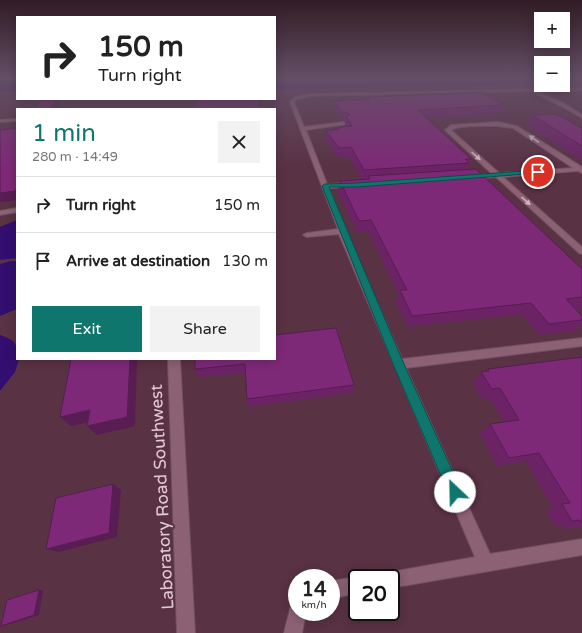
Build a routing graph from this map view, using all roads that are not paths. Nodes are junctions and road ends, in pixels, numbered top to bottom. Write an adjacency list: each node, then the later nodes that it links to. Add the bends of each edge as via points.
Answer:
1 (293, 108): 10 (lane)
2 (566, 108): 4 (lane)
3 (562, 109): 4 (lane)
4 (569, 109): 6 (lane)
5 (575, 117): 6 (lane)
6 (582, 117)
7 (16, 120): 8 (lane)
8 (0, 121)
9 (344, 124): 10 (lane)
10 (303, 129): 15 (lane)
11 (581, 170): 12 (lane); 12 (lane, one-way to 12, via 510,126 497,124 449,129 450,133)
12 (497, 175): 13 (lane); 20 (lane, one-way to 20)
13 (463, 178)
14 (357, 185): 15 (lane)
15 (325, 186): 18 (lane)
16 (16, 210): 17 (lane)
17 (0, 213)
18 (343, 231): 19 (lane); 23 (lane)
19 (307, 235)
20 (582, 251)
21 (582, 342): 23 (lane)
22 (174, 360): 28 (lane, Laboratory Road Southwest)
23 (399, 364): 25 (lane)
24 (582, 547): 25 (lane)
25 (486, 563): 26 (lane)
26 (400, 578)
27 (295, 621): 29 (lane)
28 (186, 633)
29 (293, 633)

